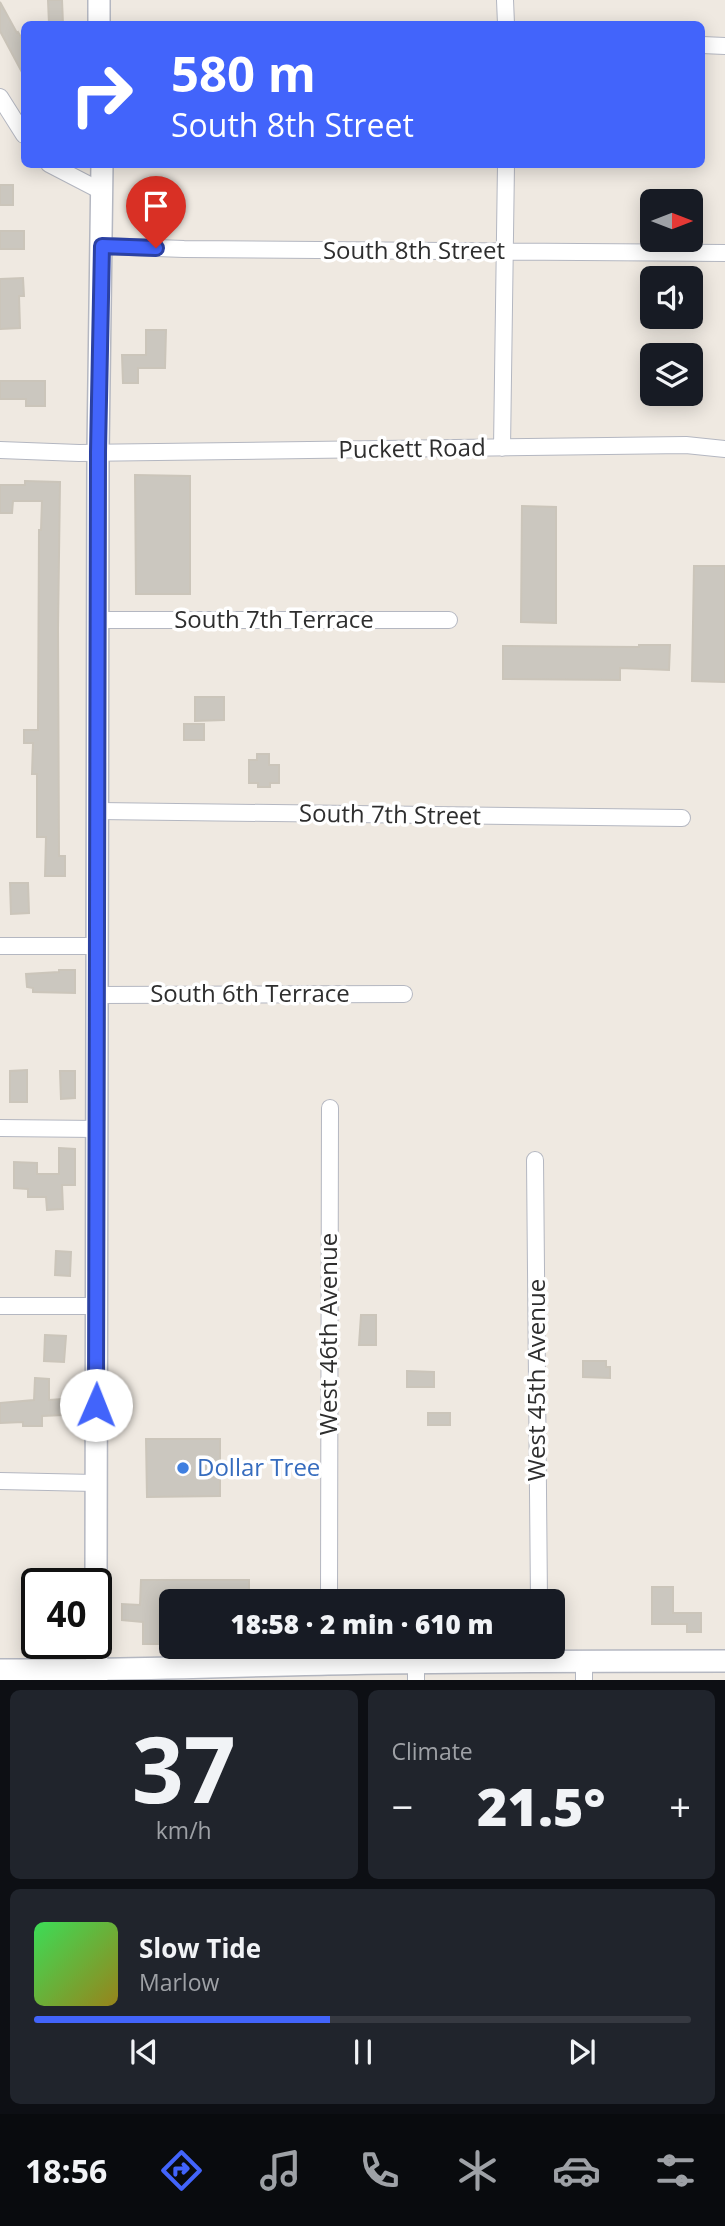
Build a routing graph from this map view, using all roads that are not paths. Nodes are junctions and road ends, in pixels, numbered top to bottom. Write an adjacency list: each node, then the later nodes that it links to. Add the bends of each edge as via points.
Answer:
1 (99, 0): 3 (street)
2 (505, 0): 4 (street)
3 (99, 21)
4 (506, 21)
5 (705, 46): 6 (street)
6 (725, 46)
7 (0, 97): 8 (street)
8 (21, 130)
9 (57, 168): 12 (street)
10 (102, 168): 12 (street)
11 (506, 168): 14 (street)
12 (103, 191): 13 (street)
13 (102, 246): 14 (street, South 8th Street); 19 (street)
14 (506, 251): 15 (street, South 8th Street); 16 (street)
15 (725, 253)
16 (502, 448): 17 (street, Puckett Road, via 686,445); 19 (street, Puckett Road)
17 (725, 449)
18 (0, 450): 19 (street, Puckett Road)
19 (98, 452): 20 (street)
20 (99, 620): 21 (street, South 7th Terrace); 22 (street)
21 (449, 620)
22 (99, 811): 23 (street, South 7th Street); 25 (street)
23 (682, 818)
24 (0, 946): 25 (street)
25 (97, 946): 27 (street)
26 (404, 994): 27 (street, South 6th Terrace)
27 (97, 995): 30 (street)
28 (330, 1108): 37 (street, West 46th Avenue)
29 (0, 1128): 30 (street)
30 (97, 1129): 33 (street)
31 (535, 1160): 38 (street, West 45th Avenue)
32 (0, 1306): 33 (street)
33 (98, 1306): 35 (street)
34 (0, 1481): 35 (street)
35 (95, 1483): 36 (street)
36 (96, 1568)
37 (329, 1589)
38 (538, 1589)
39 (283, 1659): 47 (street)
40 (351, 1659): 46 (street)
41 (503, 1659): 46 (street)
42 (553, 1659): 45 (street)
43 (725, 1661): 45 (street)
44 (0, 1670): 47 (street)
45 (584, 1670)
46 (416, 1671)
47 (97, 1675)

